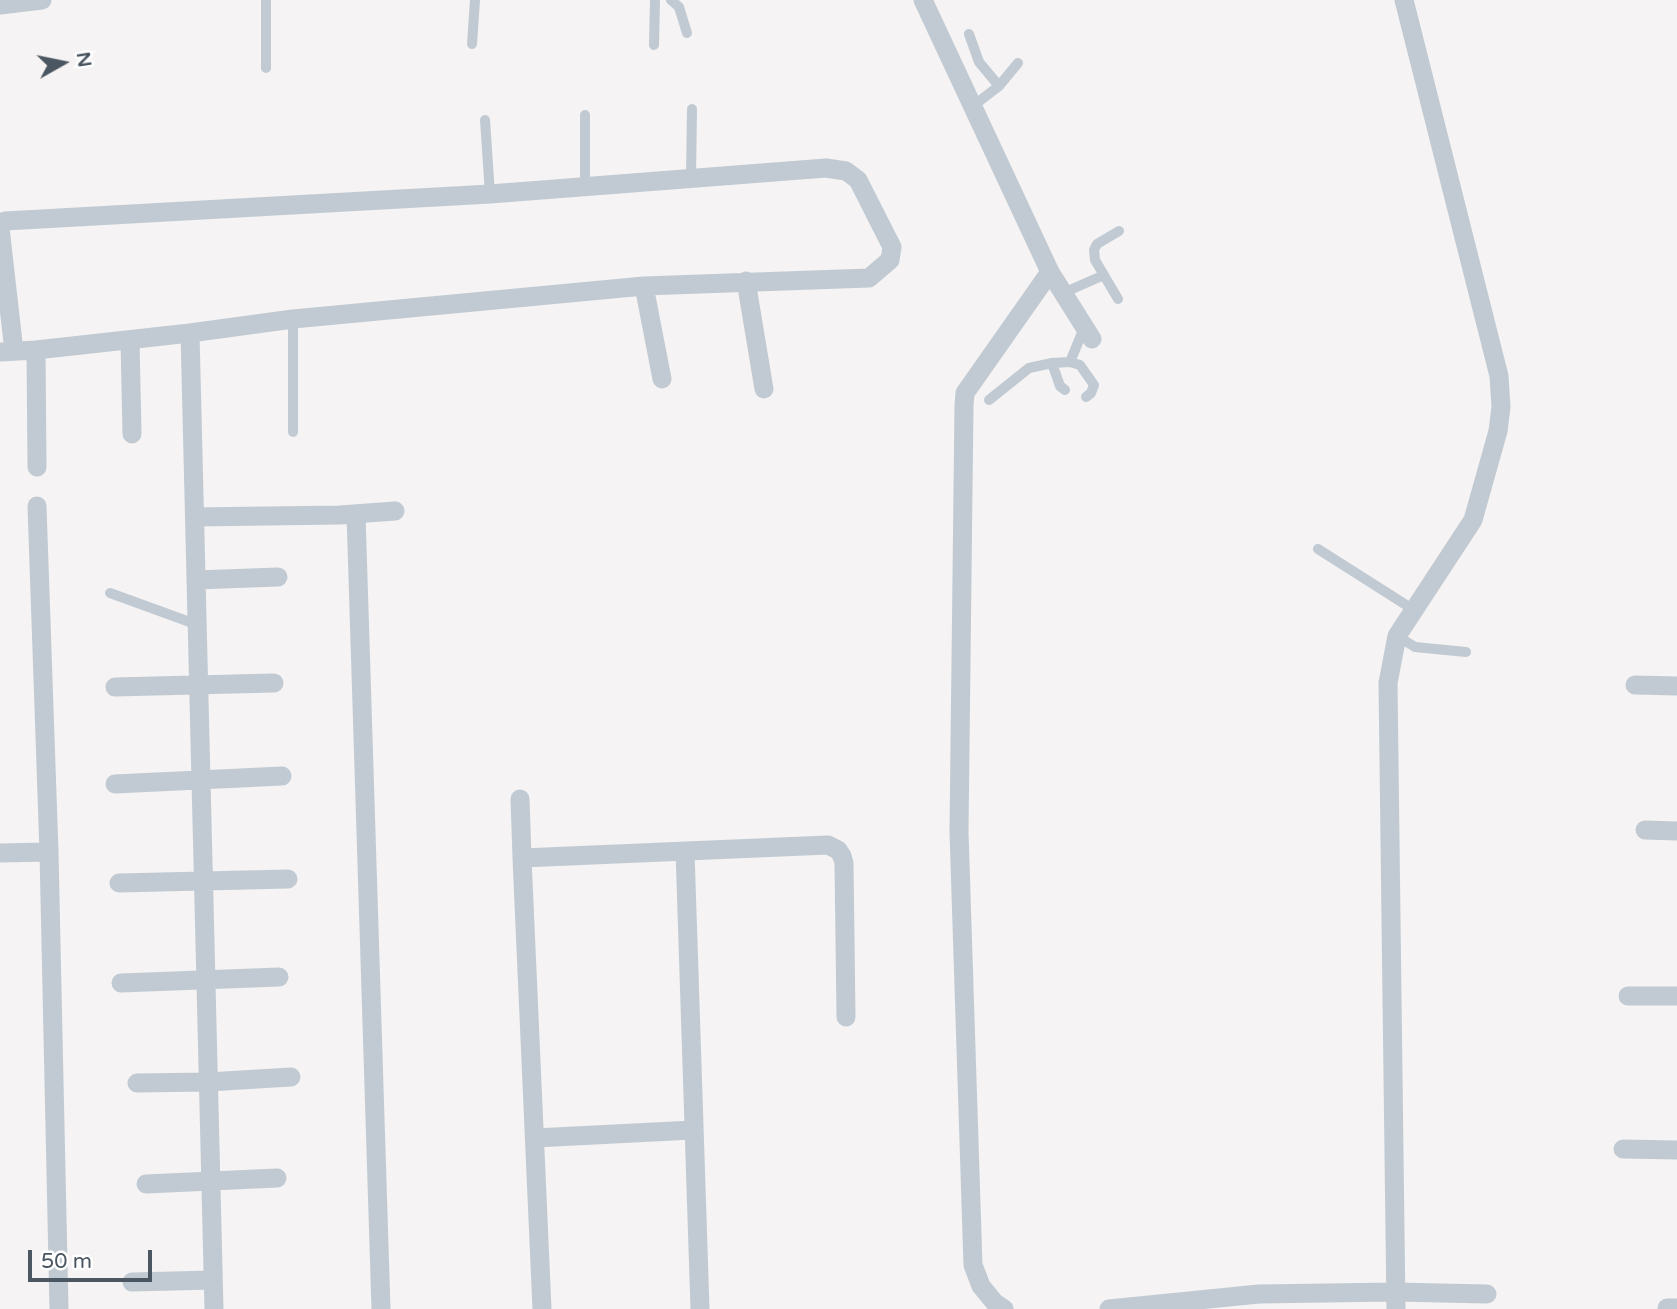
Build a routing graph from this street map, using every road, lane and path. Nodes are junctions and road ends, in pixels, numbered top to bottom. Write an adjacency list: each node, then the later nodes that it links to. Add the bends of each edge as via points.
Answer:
1 (42, 0): 8 (street)
2 (266, 0): 14 (lane)
3 (475, 0): 11 (lane)
4 (655, 0): 12 (lane)
5 (671, 0): 9 (lane, via 679,7)
6 (923, 0): 16 (street)
7 (1404, 0): 54 (street, via 1499,376 1501,407 1473,520)
8 (0, 5)
9 (687, 33)
10 (969, 34): 15 (lane, via 979,62)
11 (472, 44)
12 (654, 45)
13 (1017, 63): 15 (lane)
14 (266, 68)
15 (999, 86): 16 (lane)
16 (973, 106): 24 (street)
17 (692, 108): 20 (lane)
18 (585, 116): 21 (lane)
19 (485, 120): 22 (lane)
20 (691, 177): 21 (street); 26 (street, via 826,168 846,171 858,180 892,247 890,260 869,278)
21 (585, 187): 22 (street)
22 (490, 194): 35 (street, via 5,221 0,228)
23 (1119, 230): 25 (lane, via 1094,250)
24 (1050, 272): 28 (street); 101 (street, via 965,393 964,405 959,832 973,1265 981,1286)
25 (1104, 275): 28 (lane); 29 (lane)
26 (746, 281): 27 (street); 39 (street)
27 (644, 286): 30 (street); 38 (street)
28 (1063, 293): 32 (street)
29 (1118, 299)
30 (293, 318): 31 (street); 43 (lane)
31 (191, 333): 33 (street); 49 (street)
32 (1088, 333): 36 (lane)
33 (130, 340): 34 (street); 44 (street)
34 (36, 350): 35 (street); 45 (street)
35 (7, 352)
36 (1070, 362): 37 (lane); 41 (lane, via 1080,365 1094,385)
37 (1052, 363): 40 (lane); 42 (lane, via 1029,368)
38 (662, 379)
39 (764, 389)
40 (1065, 390)
41 (1086, 397)
42 (989, 400)
43 (293, 432)
44 (132, 434)
45 (37, 467)
46 (37, 506): 70 (street)
47 (395, 511): 48 (street)
48 (356, 514): 49 (street); 98 (street)
49 (195, 517): 52 (street)
50 (1318, 549): 54 (lane)
51 (278, 577): 52 (street)
52 (196, 580): 55 (street)
53 (110, 593): 55 (lane)
54 (1414, 610): 56 (street)
55 (198, 625): 59 (street)
56 (1397, 636): 57 (lane, via 1415,647); 95 (street, via 1388,683)
57 (1466, 652)
58 (274, 683): 59 (street)
59 (199, 684): 62 (street); 64 (street)
60 (1635, 685): 61 (street)
61 (1677, 686)
62 (115, 687)
63 (282, 776): 64 (street)
64 (201, 778): 65 (street); 74 (street)
65 (115, 784)
66 (520, 799): 72 (street)
67 (1645, 830): 68 (street)
68 (1677, 831)
69 (685, 851): 72 (street); 81 (street, via 828,845 838,850 844,863); 85 (street)
70 (49, 852): 71 (street); 96 (street)
71 (0, 853)
72 (522, 858): 86 (street)
73 (288, 879): 74 (street)
74 (204, 880): 75 (street); 77 (street)
75 (119, 883)
76 (279, 977): 77 (street)
77 (206, 981): 78 (street); 83 (street)
78 (121, 983)
79 (1628, 996): 80 (street)
80 (1677, 996)
81 (846, 1017)
82 (291, 1076): 83 (street)
83 (208, 1082): 84 (street); 90 (street)
84 (137, 1083)
85 (694, 1130): 86 (street); 100 (street)
86 (535, 1138): 99 (street)
87 (1623, 1149): 88 (street)
88 (1677, 1150)
89 (276, 1178): 90 (street)
90 (211, 1179): 91 (street); 92 (street)
91 (146, 1184)
92 (213, 1280): 93 (street); 97 (street)
93 (132, 1282)
94 (1487, 1294): 95 (street)
95 (1396, 1301): 102 (street, via 1259,1294)
96 (59, 1309)
97 (214, 1309)
98 (381, 1309)
99 (542, 1309)
100 (701, 1309)
101 (1004, 1309)
102 (1109, 1309)

